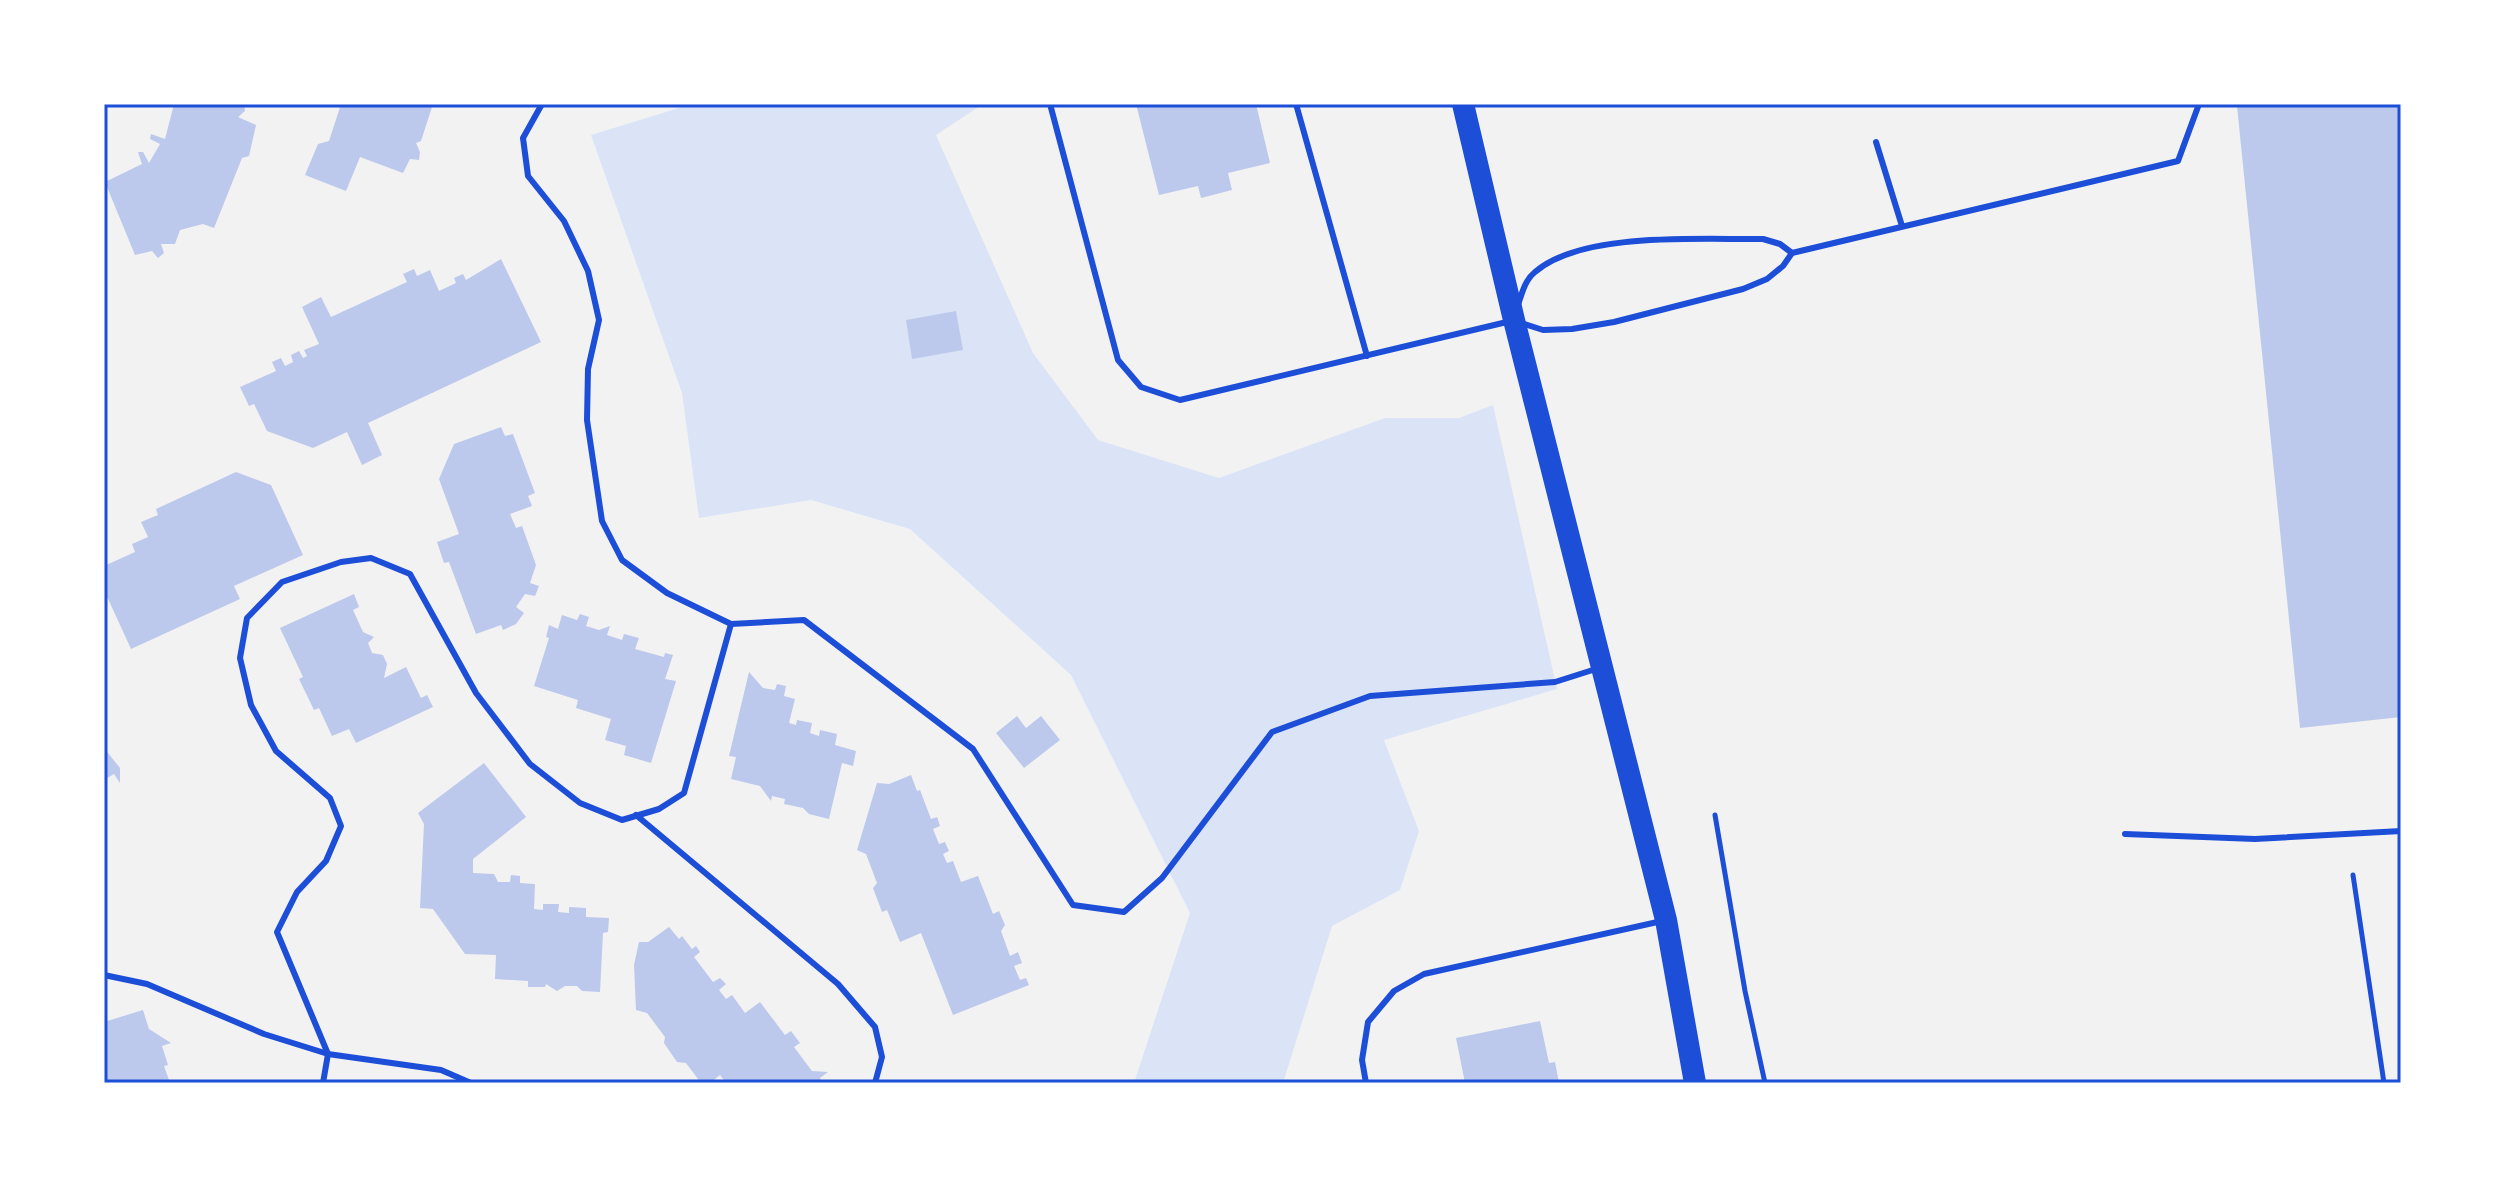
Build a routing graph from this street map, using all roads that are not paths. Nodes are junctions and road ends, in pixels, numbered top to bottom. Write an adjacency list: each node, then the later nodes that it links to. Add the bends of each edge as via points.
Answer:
1 (542, 104): 11 (lane, via 523,138 528,176 564,221 588,271 599,320 588,369 587,420 602,521 622,560 667,593)
2 (1050, 104): 10 (lane, via 1118,360 1141,387 1180,400)
3 (1296, 104): 10 (lane)
4 (1463, 104): 9 (highway)
5 (2199, 104): 7 (lane, via 2178,161)
6 (1876, 142): 7 (lane)
7 (1902, 226): 8 (lane)
8 (1792, 253): 9 (lane, via 1767,279 1743,289 1614,322 1543,330); 9 (lane, via 1763,239 1619,242 1584,248 1533,273)
9 (1514, 320): 10 (lane); 12 (highway)
10 (1367, 356)
11 (731, 624): 12 (lane, via 804,620 973,749 1073,905 1124,912 1162,878 1272,732 1370,696 1555,682); 13 (lane, via 684,793 659,809)
12 (1602, 667): 16 (highway)
13 (636, 815): 18 (lane, via 622,820 580,803 530,764 476,693 410,574 371,558 282,582 247,618 240,658 251,705 276,751 330,798 341,826 326,861 297,892 277,932); 21 (lane, via 838,984 875,1027 882,1057)
14 (2401, 831): 15 (lane, via 2255,839)
15 (2125, 834)
16 (1666, 920): 22 (lane, via 1424,974 1394,991 1368,1022 1362,1060); 23 (highway)
17 (104, 975): 18 (lane, via 147,984 264,1034)
18 (328, 1054): 19 (lane); 20 (lane, via 441,1070)
19 (323, 1083)
20 (471, 1083)
21 (875, 1083)
22 (1366, 1083)
23 (1695, 1083)

